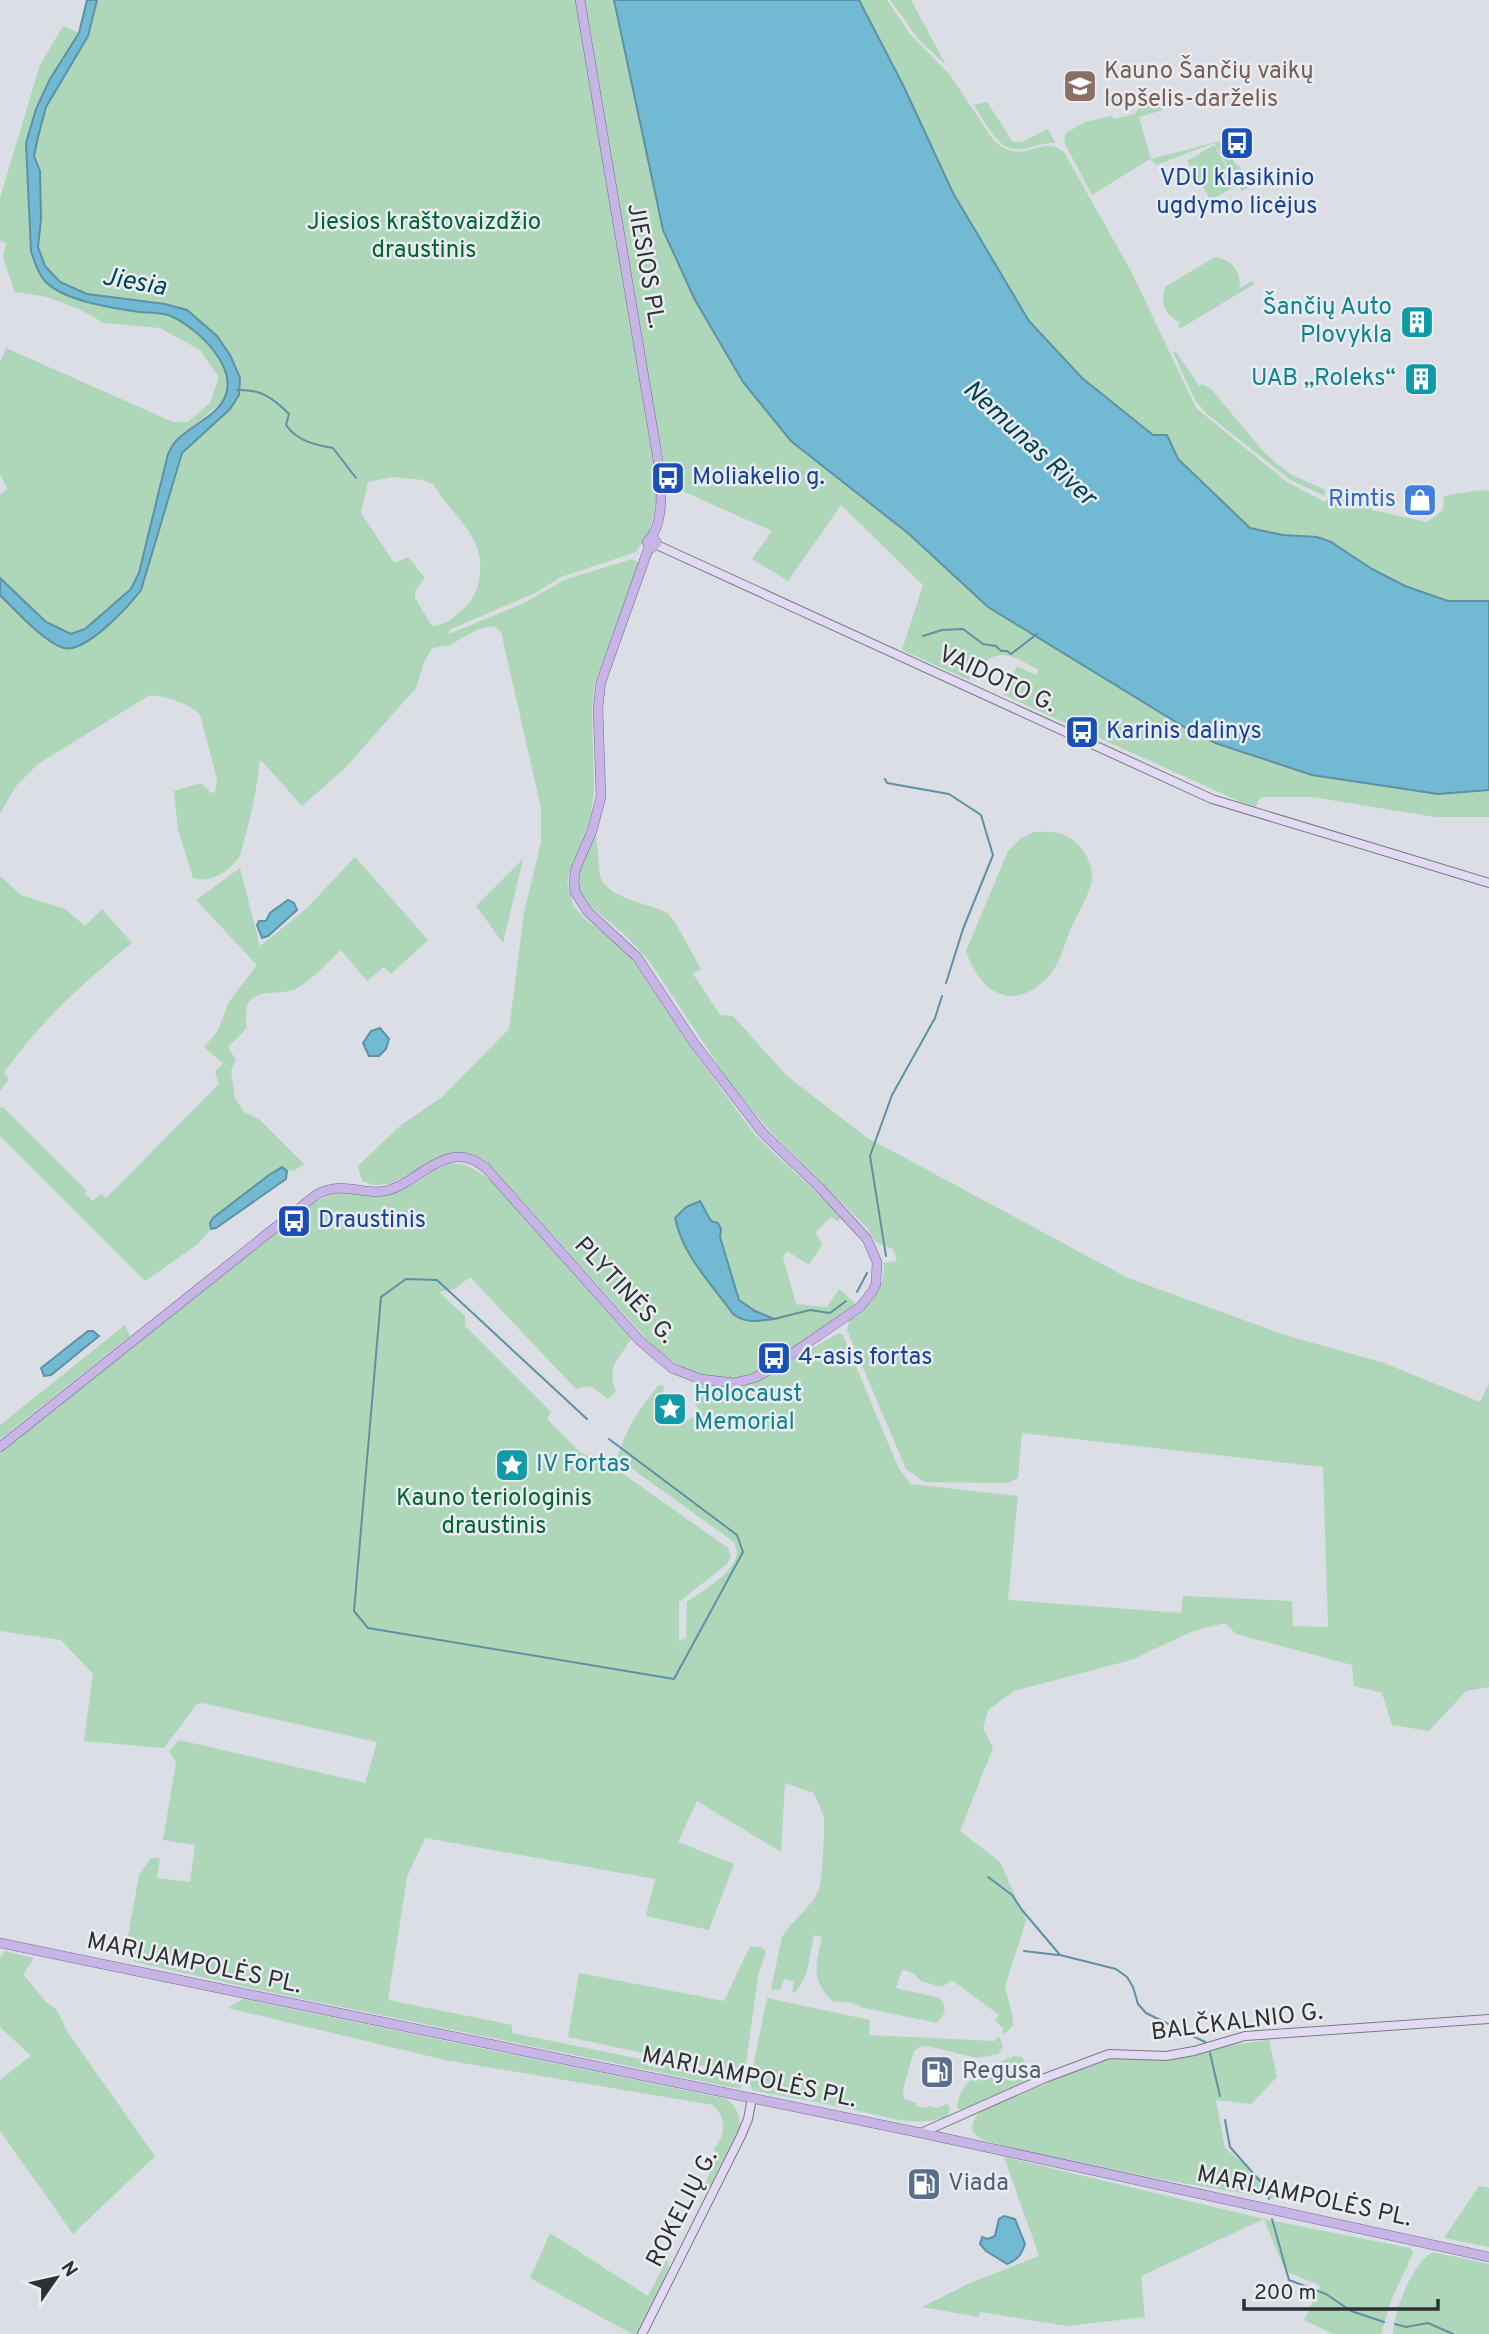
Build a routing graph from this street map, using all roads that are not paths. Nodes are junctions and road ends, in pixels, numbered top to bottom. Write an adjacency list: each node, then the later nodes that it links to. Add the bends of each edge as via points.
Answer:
1 (580, 0): 2 (main road, JIESIOS PL., via 662,487)
2 (653, 544): 3 (main road, VAIDOTO G., via 1212,799); 4 (main road, PLYTINĖS G., via 601,682 601,797 576,868 575,892 587,912 638,957 694,1044 762,1132 867,1239 878,1270 867,1300 754,1378 723,1384 690,1376 662,1361 640,1341 486,1168 468,1158 453,1158 391,1189 334,1187 316,1195)
3 (1489, 883)
4 (0, 1447)
5 (0, 1943): 7 (main road, MARIJAMPOLĖS PL.)
6 (1489, 2019): 8 (main road, BALČKALNIO G., via 1245,2036 1166,2056 1109,2054)
7 (752, 2098): 8 (main road, MARIJAMPOLĖS PL.); 10 (main road, ROKELIŲ G., via 741,2136)
8 (921, 2133): 9 (main road, MARIJAMPOLĖS PL.)
9 (1489, 2257)
10 (642, 2334)

